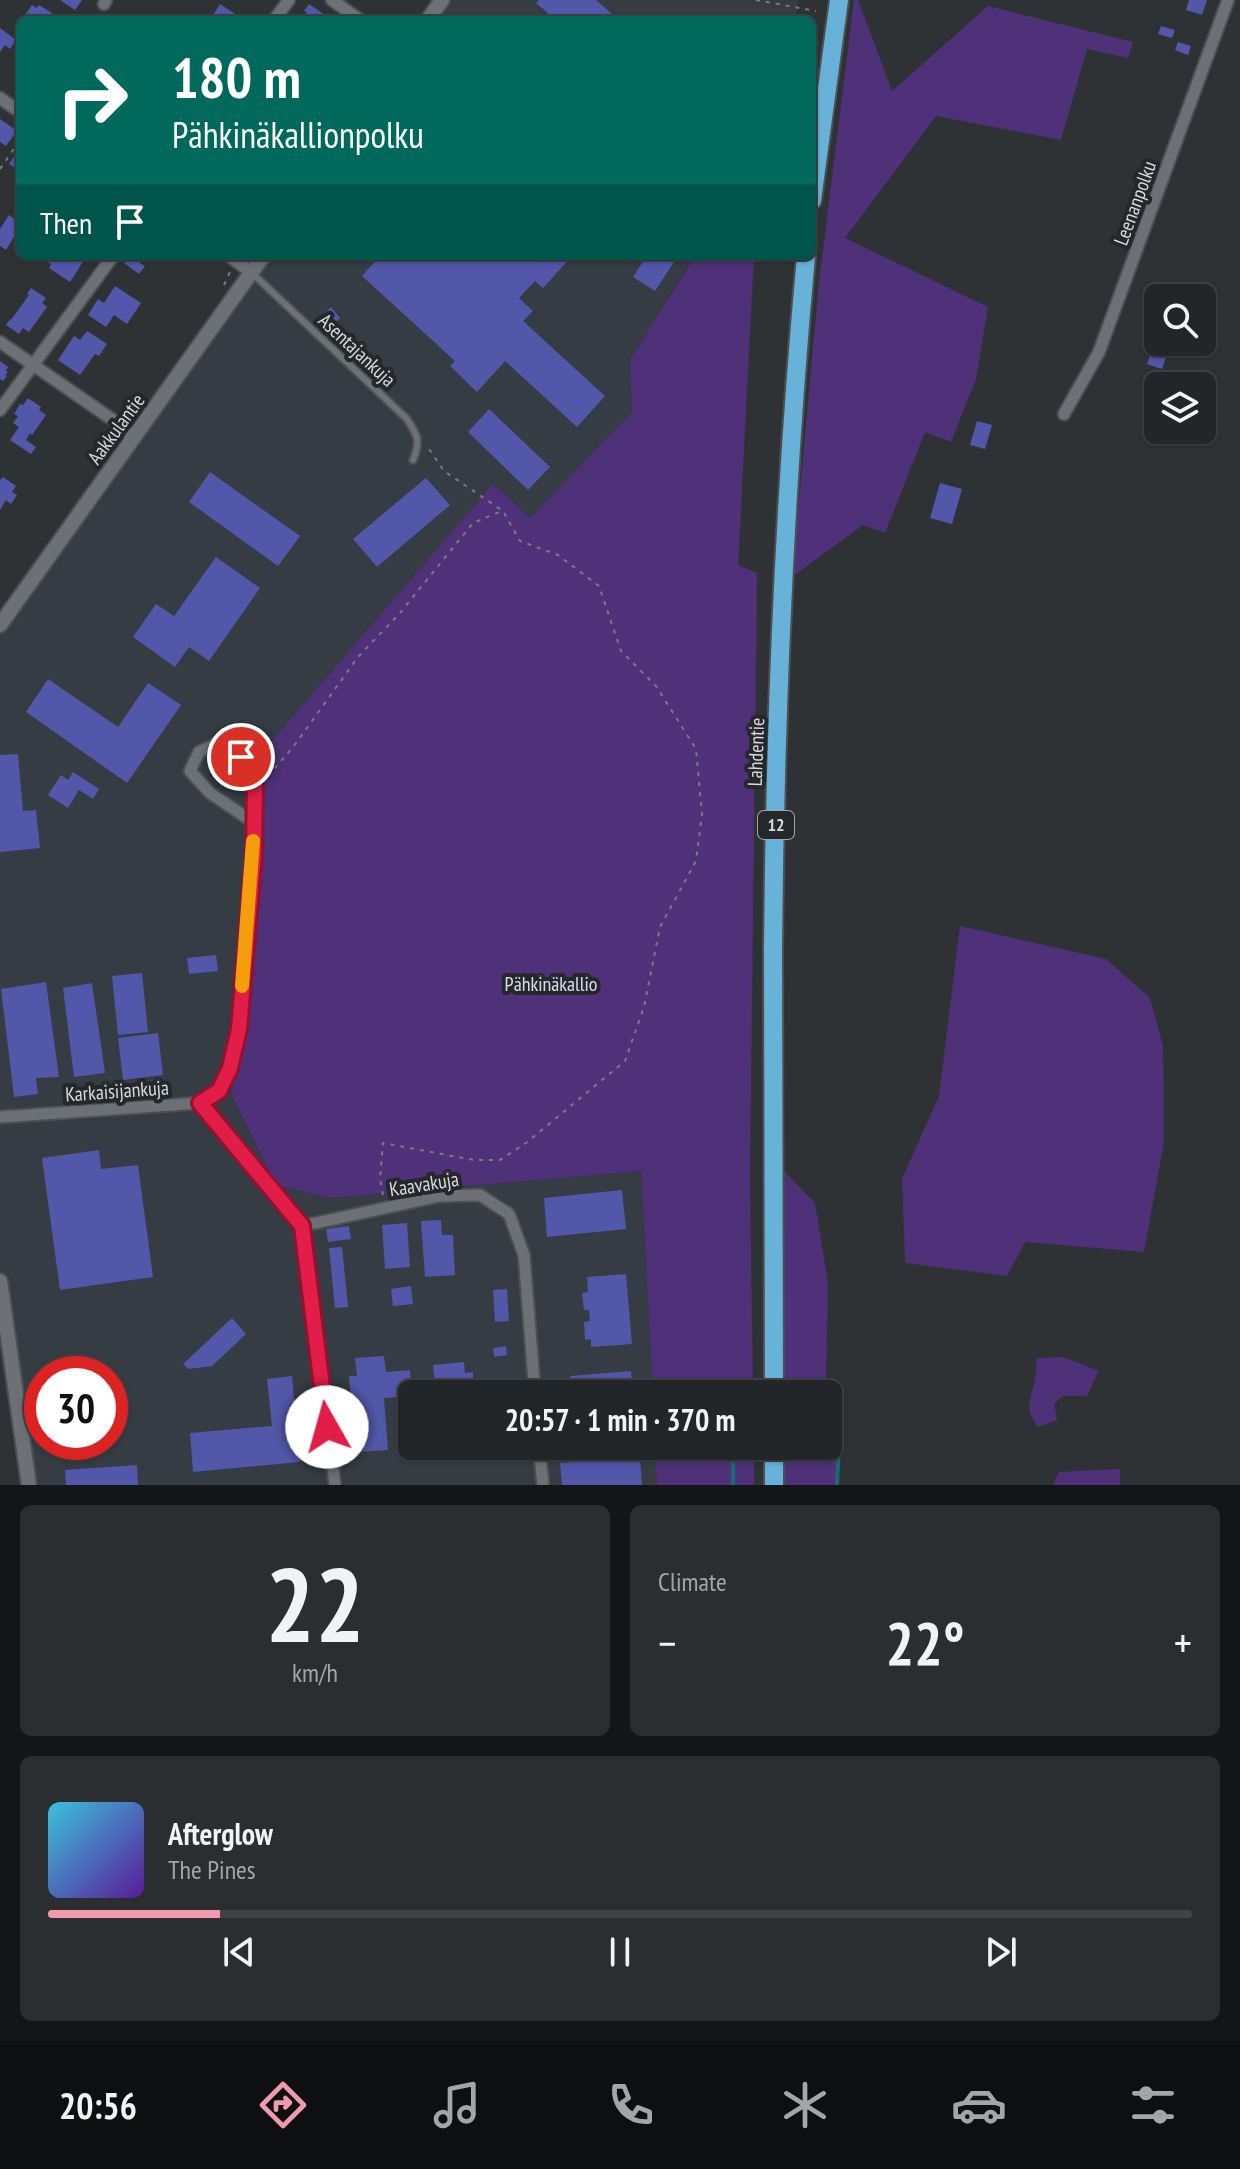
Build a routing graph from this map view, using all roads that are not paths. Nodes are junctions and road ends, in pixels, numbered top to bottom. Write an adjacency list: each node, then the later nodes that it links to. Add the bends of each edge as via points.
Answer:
1 (332, 0): 4 (street)
2 (839, 0): 5 (highway)
3 (1228, 0): 14 (street, Leenanpolku, via 1099,352)
4 (354, 16)
5 (816, 170)
6 (110, 260): 12 (street)
7 (234, 260): 10 (street)
8 (260, 260): 10 (street, Aakkulantie)
9 (806, 260): 24 (highway, Lahdentie / 12, via 789,460 778,726)
10 (252, 273): 15 (street, Aakkulantie); 16 (lane, Asentajankuja, via 406,418 416,432)
11 (0, 342): 12 (street)
12 (33, 365): 13 (street); 15 (street)
13 (0, 410)
14 (1064, 414)
15 (134, 438): 17 (street, Aakkulantie)
16 (413, 460)
17 (0, 625)
18 (253, 822): 18 (street, via 255,776 241,757 218,743 199,752 190,771 210,793); 19 (street, via 239,1029 219,1091)
19 (200, 1103): 20 (street, Karkaisijankuja); 21 (street)
20 (0, 1117)
21 (302, 1226): 23 (street, Kaavakuja, via 440,1196 480,1195 509,1214 524,1255); 28 (street)
22 (0, 1281): 27 (street)
23 (534, 1380)
24 (774, 1380)
25 (540, 1460): 29 (street)
26 (774, 1460): 30 (highway)
27 (29, 1485)
28 (335, 1485)
29 (543, 1485)
30 (774, 1485)

